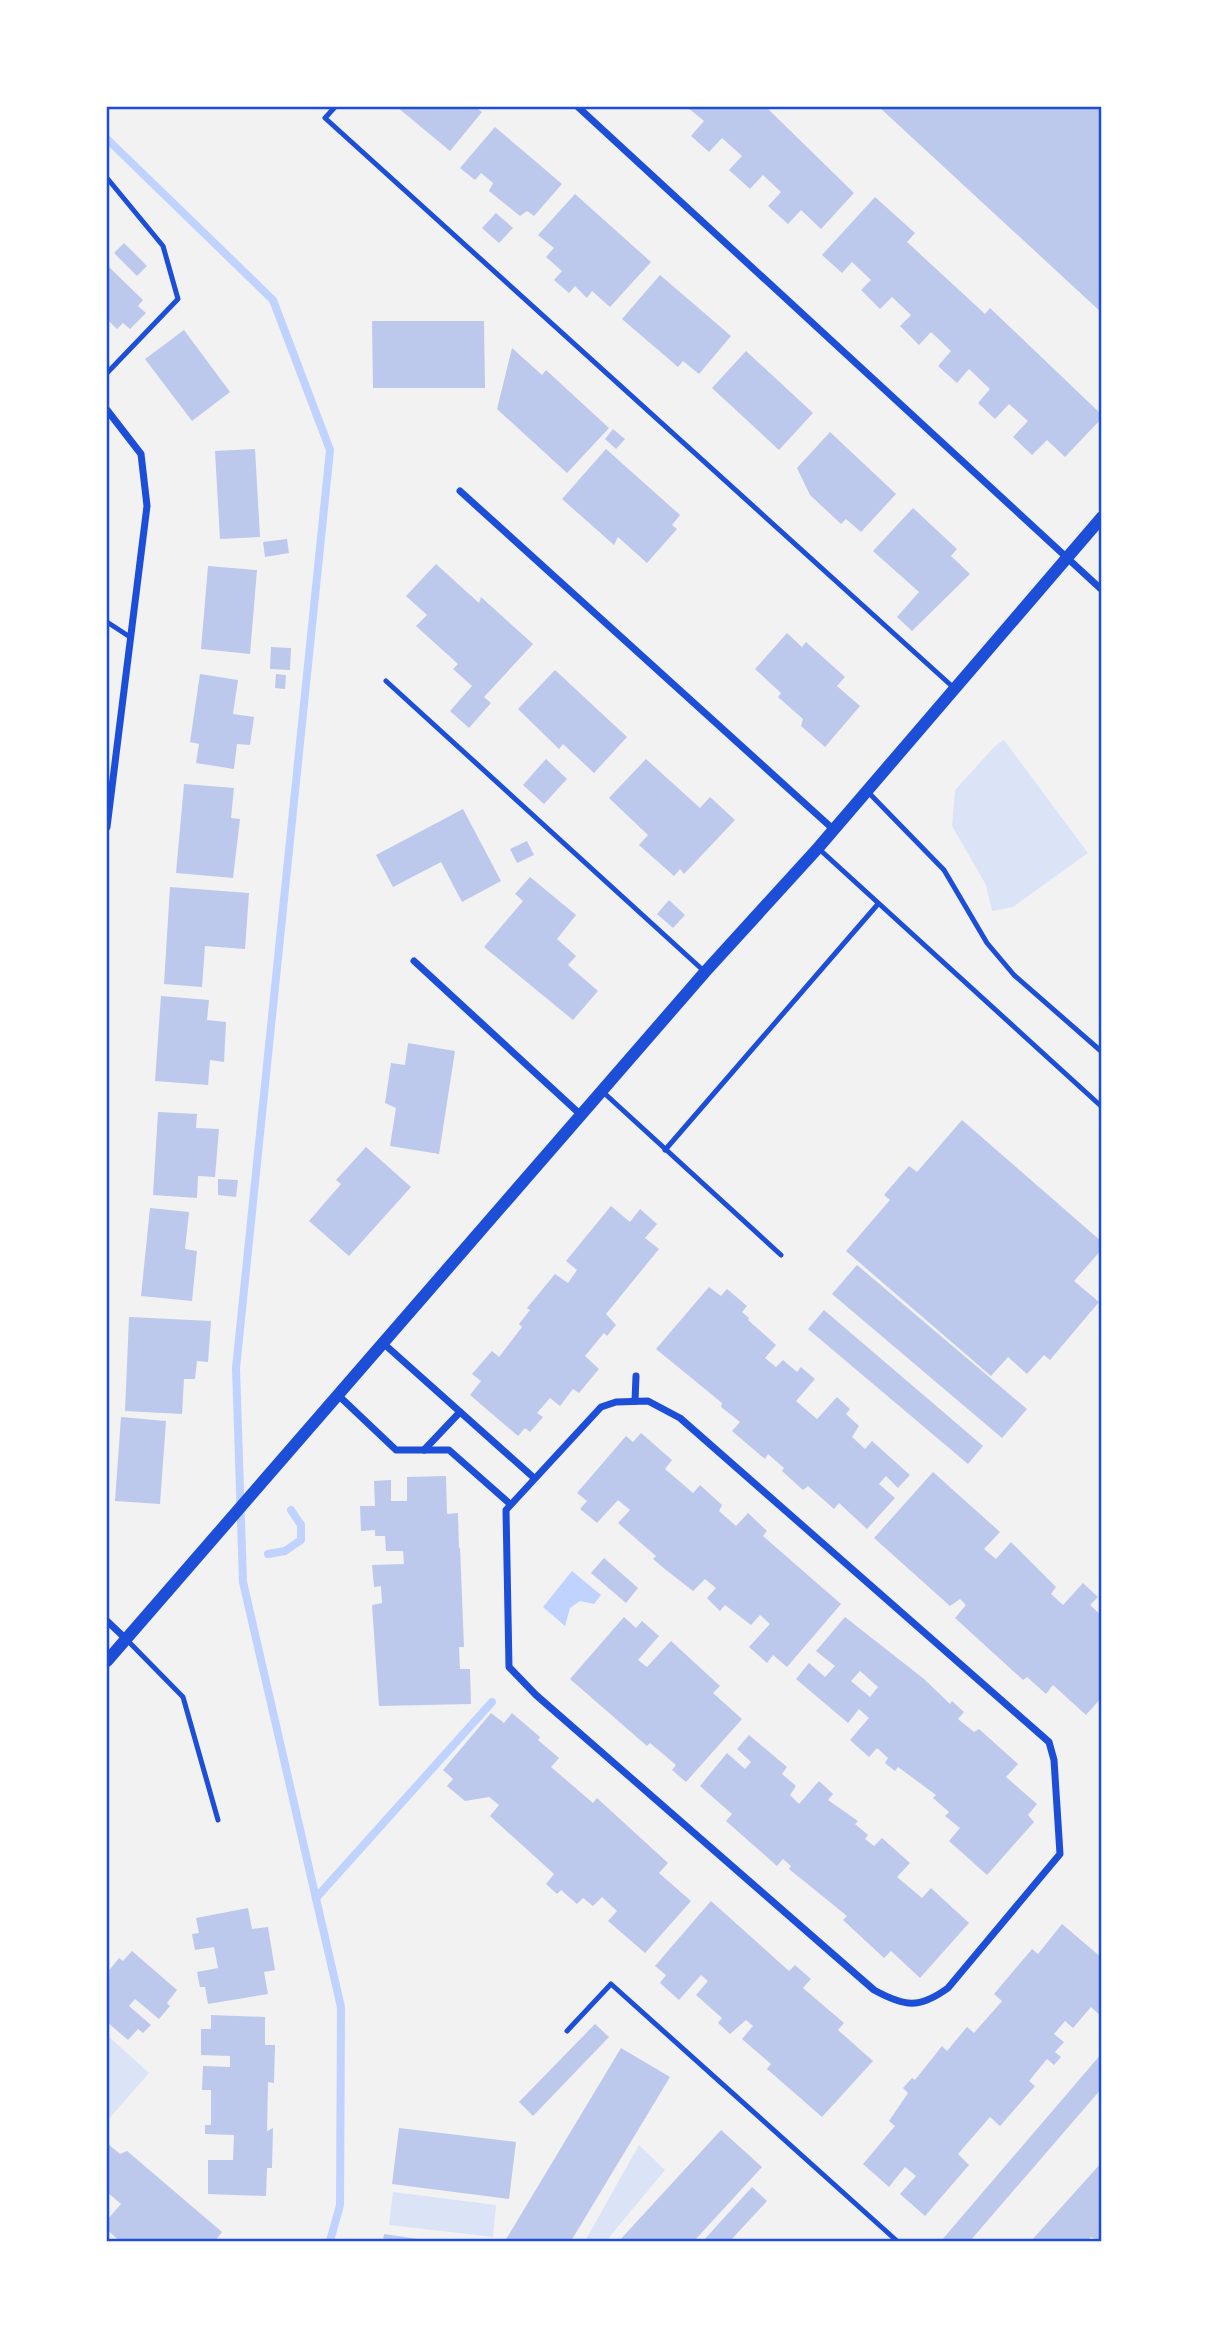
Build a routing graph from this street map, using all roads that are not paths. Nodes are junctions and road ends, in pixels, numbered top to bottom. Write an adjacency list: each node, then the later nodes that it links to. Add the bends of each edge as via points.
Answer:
1 (335, 107): 13 (lane, via 325,118)
2 (578, 107): 8 (street)
3 (107, 178): 4 (lane, via 163,246 178,299)
4 (107, 373)
5 (107, 410): 11 (street, via 141,454 147,506)
6 (460, 491): 17 (street)
7 (1102, 517): 8 (street)
8 (1066, 557): 9 (street); 13 (street)
9 (1102, 590)
10 (107, 622): 11 (lane)
11 (130, 637): 15 (street)
12 (386, 681): 21 (lane)
13 (955, 689): 14 (street)
14 (866, 790): 17 (street); 22 (lane, via 944,870 987,943 1014,975)
15 (108, 797): 16 (street)
16 (107, 827)
17 (833, 829): 18 (street)
18 (818, 848): 19 (lane); 21 (street)
19 (878, 904): 24 (lane); 26 (lane)
20 (414, 961): 25 (street)
21 (705, 972): 23 (street)
22 (1102, 1052)
23 (603, 1092): 25 (street); 26 (lane)
24 (1102, 1107)
25 (582, 1116): 28 (street)
26 (665, 1150): 27 (lane)
27 (781, 1255)
28 (383, 1343): 30 (street); 32 (street)
29 (636, 1376): 31 (street)
30 (338, 1395): 33 (street, via 396,1450); 37 (street)
31 (635, 1401): 34 (street, via 601,1407); 35 (street, via 648,1401 680,1418 1049,1742 1062,1846 1056,1860 940,1995 910,2005 874,1990 509,1667 506,1510)
32 (460, 1412): 33 (street); 34 (street)
33 (424, 1450): 35 (street, via 449,1450)
34 (533, 1477): 35 (street)
35 (510, 1504)
36 (107, 1620): 37 (street)
37 (126, 1639): 38 (street); 39 (lane, via 183,1697)
38 (107, 1661)
39 (218, 1820)
40 (567, 2031): 41 (lane, via 611,1984)
41 (897, 2241)

